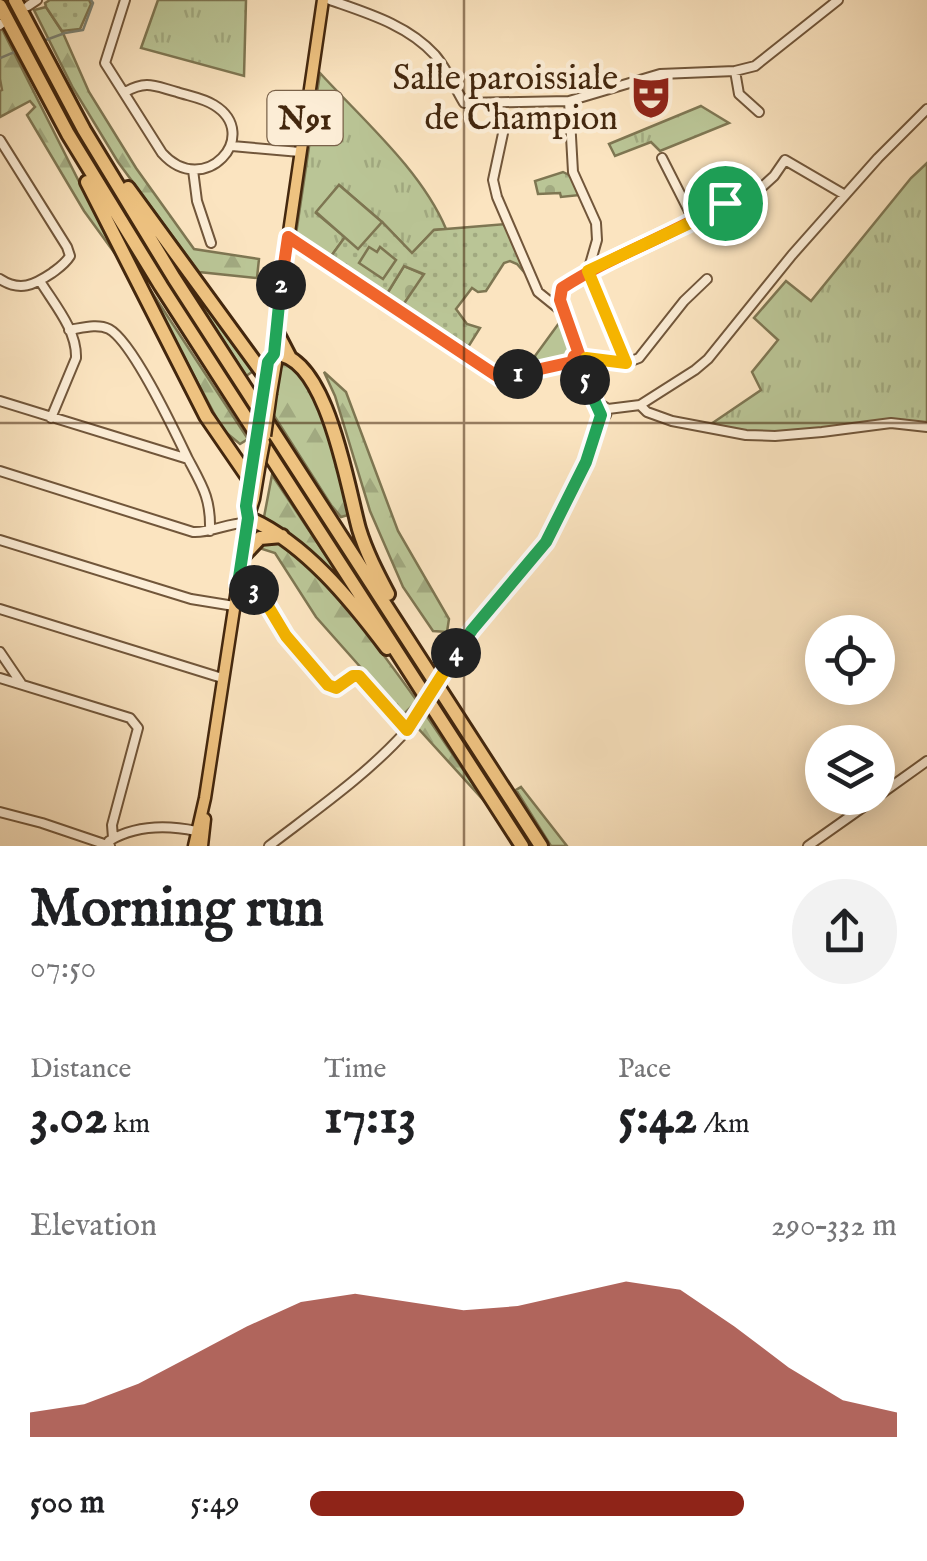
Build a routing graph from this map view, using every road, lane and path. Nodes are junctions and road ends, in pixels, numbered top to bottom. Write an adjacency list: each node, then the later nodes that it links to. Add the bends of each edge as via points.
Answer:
1 (37, 0): 6 (street)
2 (125, 0): 9 (street, via 105,63)
3 (322, 0): 18 (main road, N91)
4 (330, 0): 11 (street, via 419,40 464,103)
5 (838, 0): 8 (street, via 755,66)
6 (22, 3): 14 (highway)
7 (0, 6): 15 (highway)
8 (735, 72): 10 (street, via 660,74); 13 (street, via 739,94)
9 (125, 92): 17 (street, via 152,85 208,101 230,120); 20 (street, via 162,153)
10 (569, 102): 11 (street); 27 (street, via 573,172 596,223)
11 (496, 103): 31 (street, via 505,124 492,180 497,197 538,292)
12 (927, 109): 23 (street)
13 (759, 112)
14 (84, 130): 35 (highway); 59 (highway)
15 (68, 134): 46 (highway, via 206,416); 64 (highway)
16 (0, 140): 30 (street, via 70,256)
17 (232, 146): 18 (street); 20 (street, via 224,158)
18 (300, 152): 25 (main road, N91)
19 (662, 158): 24 (street)
20 (193, 170): 26 (street)
21 (764, 186): 23 (street, via 785,160)
22 (748, 190): 24 (street)
23 (845, 195): 42 (street, via 708,359)
24 (695, 220): 27 (street)
25 (288, 237): 33 (main road, N91); 39 (street, via 500,378)
26 (212, 243)
27 (588, 271): 31 (street, via 562,288); 38 (street)
28 (0, 279): 30 (street, via 17,287)
29 (707, 279): 38 (street, via 639,358)
30 (40, 281): 32 (street)
31 (564, 313): 36 (street)
32 (70, 330): 44 (street, via 76,358); 47 (street, via 100,327 120,338)
33 (276, 331): 34 (main road, N91); 37 (highway)
34 (274, 350): 35 (highway); 37 (highway); 40 (main road, N91); 40 (main road, N91)
35 (248, 354): 40 (highway)
36 (582, 356): 38 (street); 39 (street, via 574,356)
37 (291, 360): 59 (highway, via 327,410 367,554)
38 (626, 363)
39 (576, 365): 43 (street)
40 (267, 385): 48 (main road, N91, bridge)
41 (0, 401): 44 (street)
42 (640, 405): 43 (street); 45 (street, via 672,421 746,435 890,423)
43 (602, 411): 65 (street, bridge, via 586,462 546,542 472,630)
44 (51, 418): 47 (street)
45 (927, 427)
46 (235, 458): 48 (highway); 50 (highway)
47 (188, 459): 52 (street, via 210,508)
48 (255, 461): 50 (main road, N91); 51 (main road, N91)
49 (0, 470): 52 (street, via 193,532)
50 (250, 480): 51 (main road, N91)
51 (248, 521): 52 (street); 53 (highway); 55 (main road, N91)
52 (210, 531)
53 (282, 536): 55 (highway, via 260,538); 64 (highway, via 358,610)
54 (0, 540): 57 (street)
55 (243, 556): 56 (main road, N91)
56 (238, 584): 57 (main road, N91); 65 (street, via 259,591 328,685 336,688 359,676)
57 (234, 606): 62 (main road, N91)
58 (0, 609): 62 (street)
59 (402, 628): 76 (highway)
60 (0, 652): 63 (street)
61 (0, 678): 63 (street)
62 (222, 678): 68 (main road, N91)
63 (21, 684): 72 (street, via 135,722)
64 (422, 689): 75 (highway)
65 (409, 727): 74 (street)
66 (927, 761): 67 (street)
67 (895, 784)
68 (205, 798): 71 (main road, N91); 73 (main road, N91)
69 (0, 812): 72 (street)
70 (852, 815): 77 (street)
71 (196, 831): 72 (street, via 161,826); 73 (main road, N91)
72 (109, 843)
73 (198, 846)
74 (269, 846)
75 (522, 846)
76 (541, 846)
77 (808, 846)

